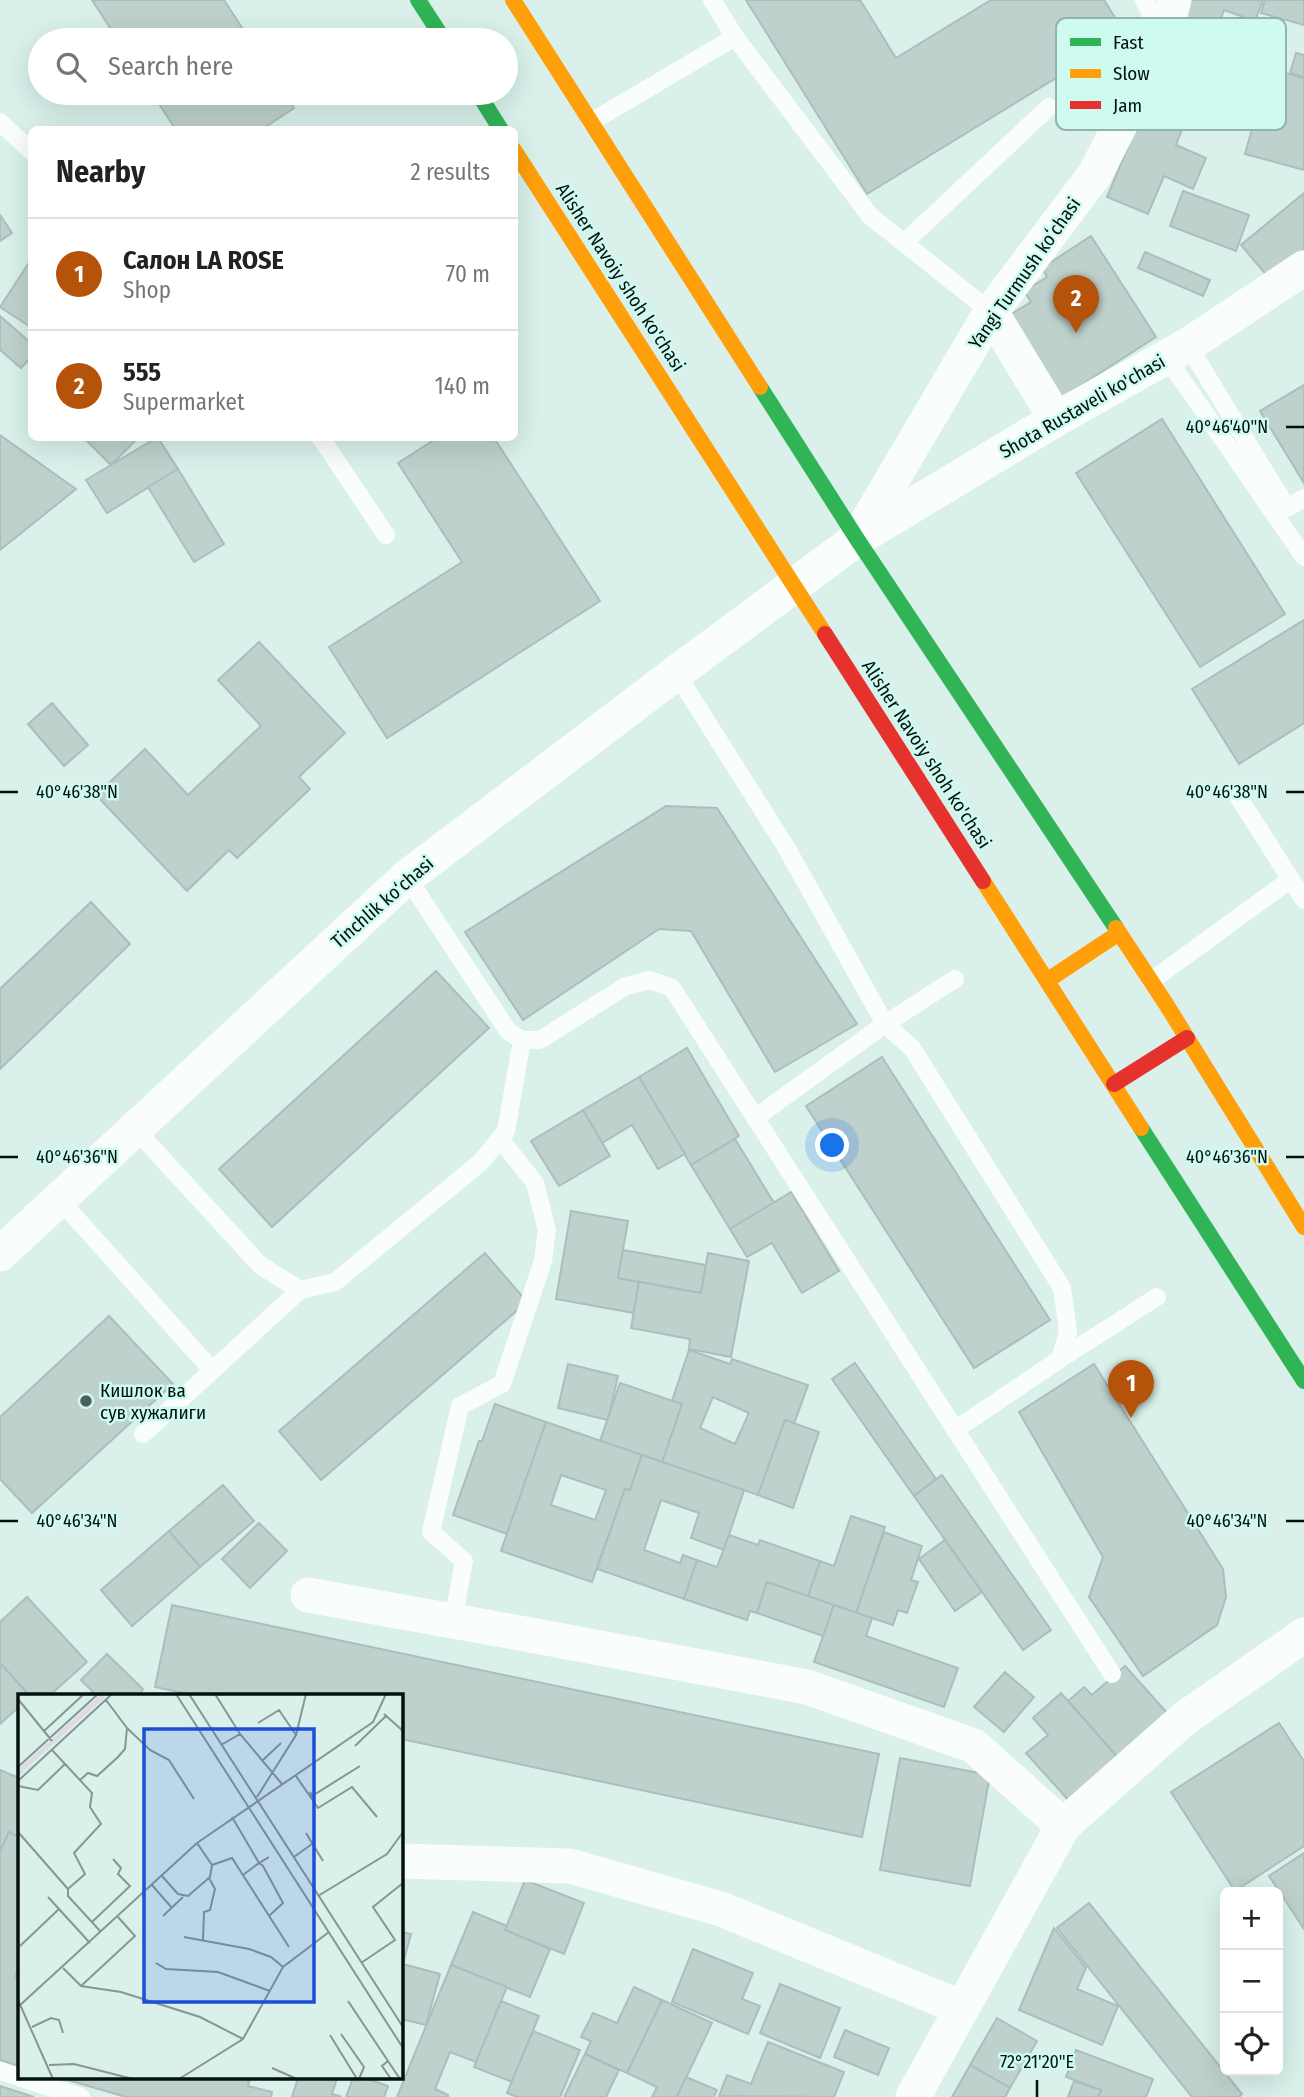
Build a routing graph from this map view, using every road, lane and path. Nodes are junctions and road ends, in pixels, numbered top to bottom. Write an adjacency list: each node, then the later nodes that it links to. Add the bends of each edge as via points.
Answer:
1 (418, 0): 8 (main road)
2 (513, 0): 13 (main road)
3 (712, 0): 9 (lane)
4 (1144, 0): 6 (lane)
5 (1174, 0): 7 (street, Yangi Turmush koʻchasi)
6 (1152, 18)
7 (1169, 18)
8 (436, 28)
9 (735, 37): 13 (lane); 18 (lane, via 870,216)
10 (485, 105): 14 (main road)
11 (1049, 107): 18 (lane)
12 (0, 122): 16 (lane)
13 (591, 122): 26 (main road)
14 (499, 126)
15 (1117, 130): 20 (street, Yangi Turmush koʻchasi, via 1095,174)
16 (28, 148)
17 (518, 156): 28 (main road, Alisher Navoiy shoh ko'chasi)
18 (905, 242): 20 (lane)
19 (1304, 268): 21 (street, Shota Rustaveli ko'chasi)
20 (991, 312): 22 (street); 26 (street, Yangi Turmush koʻchasi)
21 (1177, 352): 22 (street, Shota Rustaveli ko'chasi); 24 (lane, via 1287,509); 27 (lane)
22 (1056, 419): 26 (street, Shota Rustaveli ko'chasi)
23 (323, 441): 25 (lane)
24 (1304, 498)
25 (386, 535)
26 (857, 539): 28 (street, Shota Rustaveli ko'chasi); 34 (main road)
27 (1304, 557)
28 (793, 585): 29 (street, Tinchlik kо‘chasi); 36 (main road, Alisher Navoiy shoh ko'chasi)
29 (676, 673): 31 (street, Tinchlik kо‘chasi); 38 (lane, via 786,846)
30 (1239, 798): 32 (lane)
31 (407, 877): 40 (lane, via 508,1031); 43 (street, Tinchlik kо‘chasi)
32 (1291, 879): 33 (lane); 37 (lane)
33 (1304, 900)
34 (1119, 933): 36 (main road); 37 (main road)
35 (955, 979): 38 (lane)
36 (1048, 980): 41 (main road, Alisher Navoiy shoh ko'chasi)
37 (1151, 981): 39 (main road)
38 (885, 1024): 42 (lane); 50 (lane, via 912,1048 1062,1288 1068,1332)
39 (1188, 1038): 41 (main road); 46 (main road)
40 (522, 1040): 42 (lane, via 540,1040 626,986 650,980 672,988); 44 (lane, via 506,1131)
41 (1114, 1084): 52 (main road, Alisher Navoiy shoh ko'chasi)
42 (755, 1118): 53 (lane)
43 (135, 1129): 45 (street, Tinchlik kо‘chasi); 48 (lane, via 260,1265)
44 (500, 1139): 48 (lane, via 481,1162 335,1282); 56 (lane, via 535,1183 547,1230 543,1261 502,1384 460,1406 431,1532 464,1561)
45 (59, 1199): 47 (street, Tinchlik kо‘chasi); 51 (lane)
46 (1304, 1227)
47 (0, 1254)
48 (300, 1290): 51 (lane)
49 (1157, 1297): 50 (lane)
50 (1060, 1359): 53 (lane)
51 (212, 1370): 54 (lane)
52 (1304, 1381)
53 (956, 1430): 58 (lane)
54 (143, 1434)
55 (308, 1595): 56 (street)
56 (453, 1621): 59 (street, via 807,1687 974,1746)
57 (1304, 1635): 59 (street, via 1185,1718)
58 (1112, 1674)
59 (1063, 1826): 61 (street)
60 (402, 1861): 61 (street, via 570,1866 721,1909)
61 (962, 2008): 66 (street)
62 (0, 2071): 63 (lane)
63 (18, 2077)
64 (26, 2080): 65 (lane)
65 (81, 2097)
66 (913, 2097)

